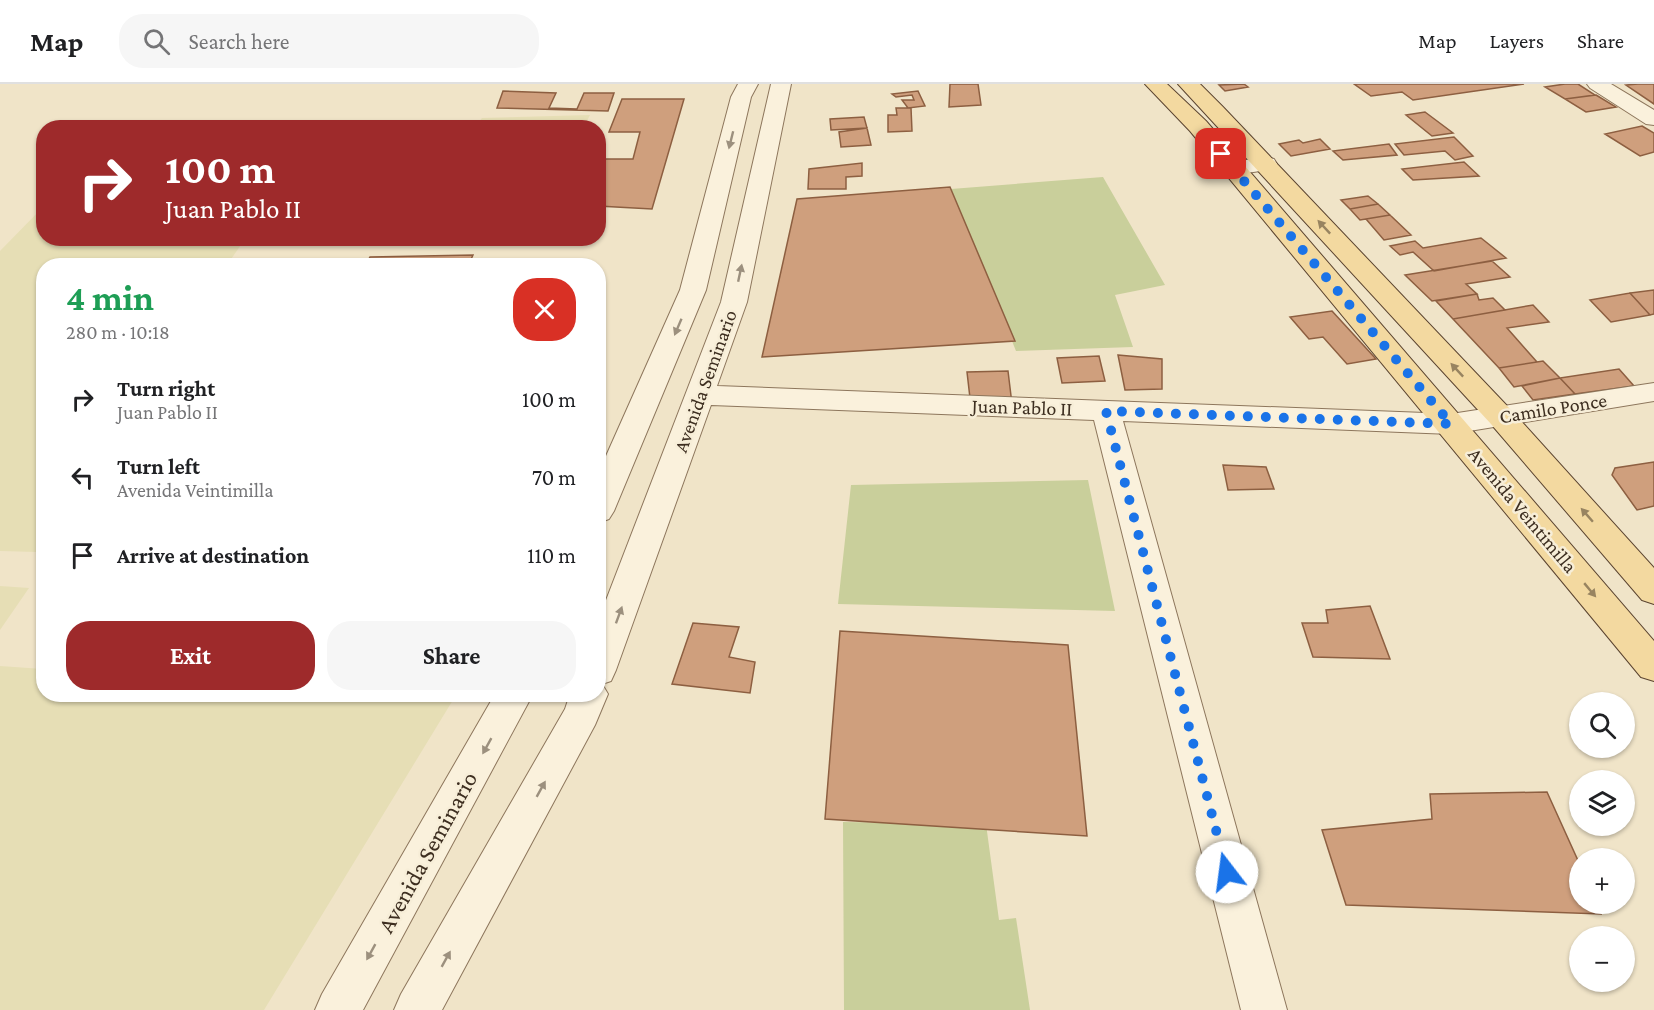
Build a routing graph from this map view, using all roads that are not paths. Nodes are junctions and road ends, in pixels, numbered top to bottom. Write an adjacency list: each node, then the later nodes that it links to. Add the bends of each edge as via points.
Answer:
1 (748, 84): 14 (street, one-way to 14, via 741,97 693,290)
2 (781, 84): 10 (street, Avenida Seminario, one-way to 2, via 734,302)
3 (1155, 84): 8 (main road, Avenida Veintimilla)
4 (1188, 84): 7 (main road)
5 (1597, 84): 6 (street)
6 (1654, 119)
7 (1266, 164): 8 (street); 12 (main road, one-way to 7)
8 (1233, 168): 13 (main road, Avenida Veintimilla)
9 (1654, 392): 12 (street, Camilo Ponce)
10 (700, 395): 11 (street, Juan Pablo II); 16 (street, Avenida Seminario, one-way to 10)
11 (1106, 411): 13 (street, Juan Pablo II); 22 (street)
12 (1501, 417): 13 (street, Camilo Ponce); 15 (main road, one-way to 12)
13 (1451, 424): 17 (main road, Avenida Veintimilla, one-way to 17)
14 (606, 492)
15 (1654, 591)
16 (606, 648)
17 (1654, 666)
18 (511, 702): 20 (street, Avenida Seminario, one-way to 20)
19 (586, 702): 21 (street, one-way to 19)
20 (338, 1010)
21 (417, 1010)
22 (1264, 1010)

